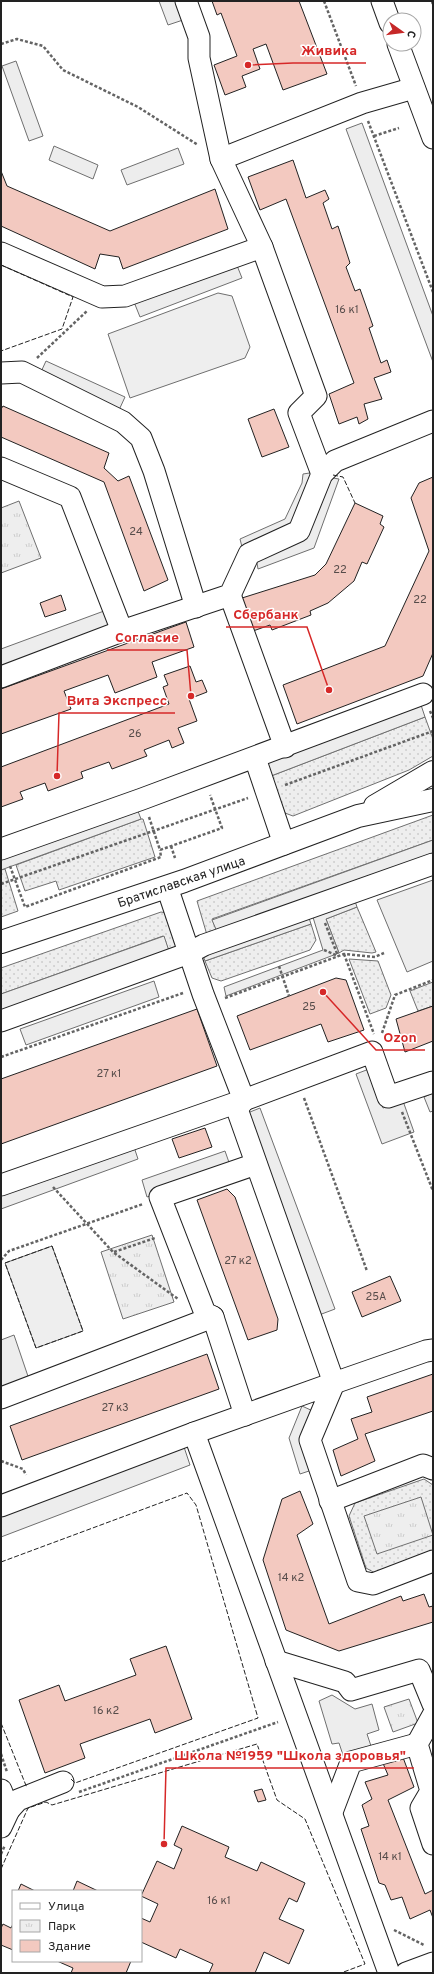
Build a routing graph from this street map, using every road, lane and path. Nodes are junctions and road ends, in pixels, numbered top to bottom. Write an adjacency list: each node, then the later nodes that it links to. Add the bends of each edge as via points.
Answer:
1 (186, 1): 14 (street, via 199,37 199,58)
2 (324, 1): 10 (path)
3 (382, 1): 6 (street)
4 (432, 1): 5 (path)
5 (433, 5)
6 (386, 12)
7 (1, 44): 14 (path, via 17,39 43,46 63,70 138,107)
8 (401, 52): 9 (street)
9 (414, 88): 10 (street); 13 (street)
10 (362, 104): 12 (path); 14 (street)
11 (399, 128): 12 (path)
12 (374, 136): 17 (path)
13 (433, 138)
14 (221, 159): 15 (street)
15 (262, 247): 18 (street, via 125,296); 23 (street, via 316,396 299,413)
16 (1, 253): 18 (street)
17 (433, 292)
18 (102, 297): 19 (path)
19 (22, 372): 20 (street); 25 (street, via 123,422 141,438 154,471)
20 (1, 373)
21 (433, 421): 23 (street, via 335,461)
22 (1, 468): 26 (street, via 70,497)
23 (322, 474): 24 (street, via 299,531 249,554)
24 (230, 595): 25 (street); 30 (street)
25 (196, 607): 26 (street)
26 (122, 632): 27 (street)
27 (1, 677)
28 (423, 694): 30 (street)
29 (433, 731): 34 (path)
30 (285, 746): 31 (street)
31 (255, 758): 33 (street); 34 (street)
32 (433, 772): 38 (main road, Братиславская улица)
33 (203, 776): 35 (street); 37 (path)
34 (266, 791): 37 (path); 40 (street)
35 (142, 799): 39 (path); 42 (street)
36 (433, 800): 38 (main road, Братиславская улица)
37 (215, 810): 39 (path); 41 (path, via 222,828)
38 (358, 816): 40 (main road, Братиславская улица)
39 (154, 832): 43 (path); 46 (path)
40 (284, 844): 48 (main road, Братиславская улица)
41 (171, 846): 43 (path); 44 (path)
42 (2, 849): 46 (path)
43 (160, 850): 46 (path, via 161,857 25,907)
44 (175, 858)
45 (433, 864): 51 (street, via 204,945)
46 (14, 879): 47 (path)
47 (1, 884)
48 (167, 887): 49 (main road, Братиславская улица); 51 (street)
49 (1, 942)
50 (324, 950): 54 (path)
51 (189, 953): 58 (street); 61 (street)
52 (384, 953): 53 (path, via 374,957)
53 (344, 954): 54 (path); 62 (path, via 375,1037)
54 (338, 956): 56 (path)
55 (279, 966): 56 (path)
56 (283, 976): 59 (path); 60 (path, via 224,998)
57 (433, 980): 62 (path, via 395,995)
58 (200, 986): 64 (path); 68 (street)
59 (289, 996)
60 (222, 1004)
61 (1, 1021)
62 (382, 1033): 63 (path)
63 (384, 1040)
64 (1, 1058)
65 (297, 1080): 67 (street, via 372,1052 388,1097); 68 (street); 78 (path)
66 (433, 1082): 67 (street)
67 (395, 1095): 72 (path)
68 (244, 1100): 69 (street, via 237,1109); 70 (street)
69 (256, 1164): 73 (street); 81 (street)
70 (42, 1169): 71 (street); 74 (path, via 55,1190)
71 (1, 1185)
72 (433, 1191)
73 (160, 1197): 74 (path); 75 (street)
74 (85, 1224): 76 (path); 77 (path, via 9,1251)
75 (174, 1232): 76 (path); 79 (street)
76 (113, 1252): 79 (path, via 173,1297)
77 (1, 1260)
78 (367, 1271)
79 (209, 1315): 82 (street); 83 (street)
80 (433, 1350): 81 (street)
81 (334, 1383): 83 (street); 88 (street, via 310,1440)
82 (1, 1398)
83 (246, 1415): 84 (street)
84 (194, 1433): 89 (street); 91 (street)
85 (1, 1461): 87 (path, via 23,1469)
86 (433, 1469): 88 (street, via 423,1465)
87 (27, 1480)
88 (330, 1501): 90 (street, via 358,1581 372,1584)
89 (1, 1506)
90 (433, 1562)
91 (276, 1661): 92 (street, via 345,1682 351,1690 418,1670); 93 (street)
92 (433, 1704)
93 (297, 1715): 96 (path, via 79,1792); 98 (street)
94 (433, 1715): 95 (street)
95 (417, 1744): 98 (street, via 351,1762); 100 (street, via 431,1791 421,1808)
96 (57, 1785): 99 (street, via 18,1800)
97 (1, 1790): 99 (street)
98 (332, 1812): 101 (street)
99 (5, 1819)
100 (433, 1844)
101 (369, 1917): 102 (path); 103 (street)
102 (429, 1955): 104 (street)
103 (389, 1973)
104 (406, 1973)

